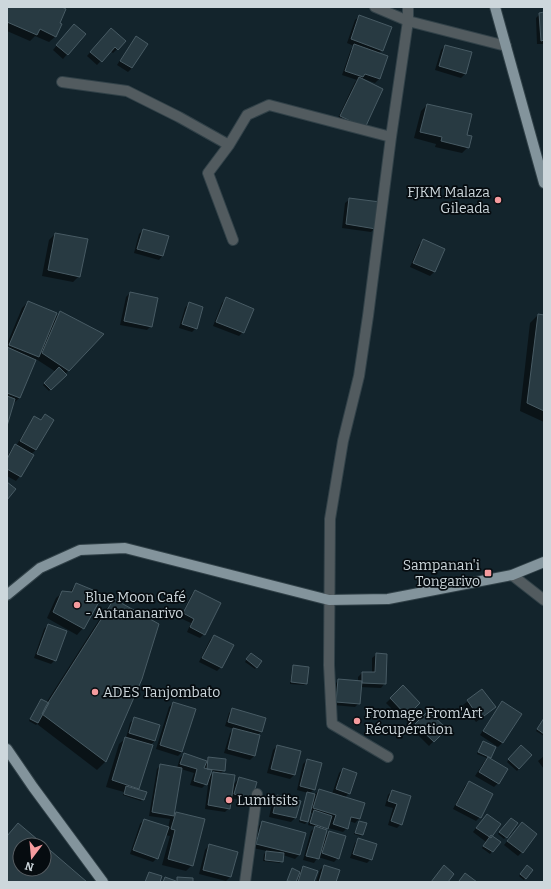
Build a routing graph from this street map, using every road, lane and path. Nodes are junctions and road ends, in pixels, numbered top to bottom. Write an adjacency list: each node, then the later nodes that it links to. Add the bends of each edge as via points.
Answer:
1 (375, 7): 4 (street)
2 (408, 7): 4 (street)
3 (495, 7): 5 (main road)
4 (408, 21): 5 (street); 7 (street)
5 (506, 46): 9 (main road)
6 (62, 82): 8 (street, via 127,91)
7 (391, 137): 8 (street, via 269,105 247,115); 14 (street, via 359,376 330,519)
8 (229, 145): 10 (street, via 208,173)
9 (544, 183)
10 (233, 240)
11 (544, 562): 12 (main road)
12 (512, 575): 14 (main road, via 388,599); 15 (street)
13 (7, 595): 14 (main road, via 40,568 80,550 125,548)
14 (329, 600): 17 (street, via 332,724)
15 (544, 600)
16 (7, 748): 19 (main road)
17 (388, 756)
18 (257, 794): 20 (street)
19 (103, 882)
20 (245, 882)

